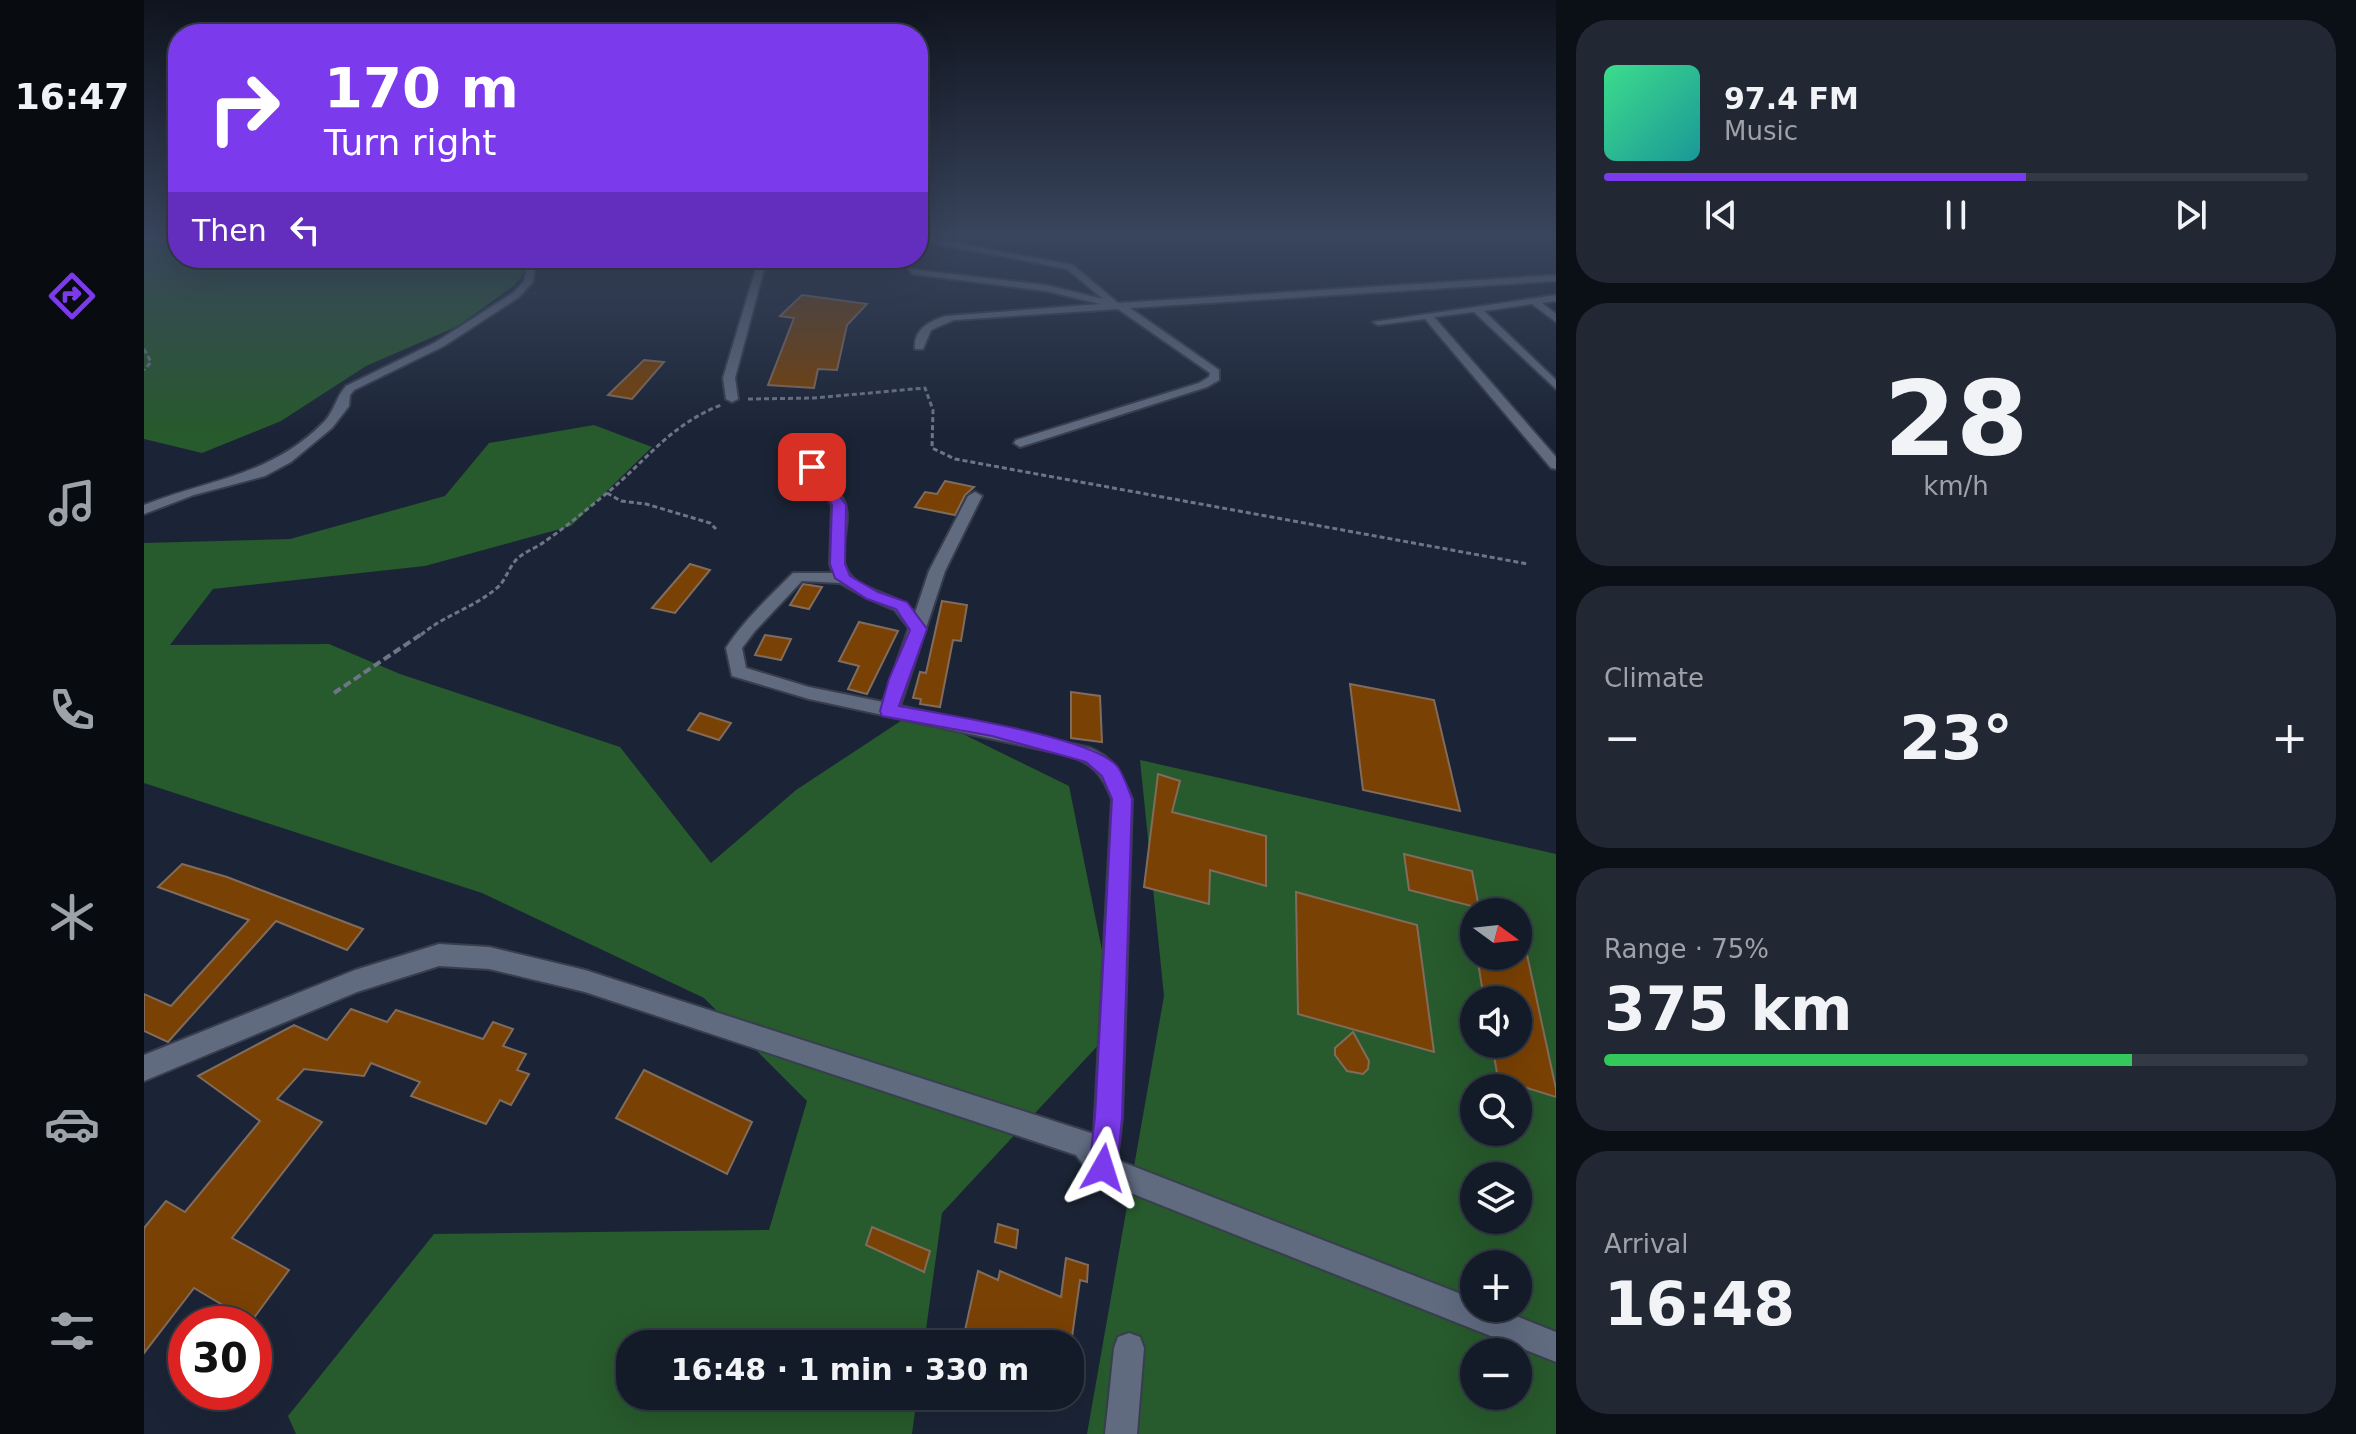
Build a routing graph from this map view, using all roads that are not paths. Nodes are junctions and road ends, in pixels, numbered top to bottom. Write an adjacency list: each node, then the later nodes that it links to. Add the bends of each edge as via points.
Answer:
1 (505, 302): 20 (street, via 440,344 350,388 328,425 287,459 260,473)
2 (751, 302): 15 (street, via 729,378)
3 (1102, 302): 8 (street)
4 (1115, 302): 8 (street)
5 (1198, 302): 8 (street)
6 (1527, 302): 9 (street)
7 (1535, 302): 11 (street)
8 (1122, 307): 13 (street, via 945,319 925,329); 16 (street, via 1206,364 1215,378)
9 (1477, 309): 10 (street); 14 (street)
10 (1428, 316): 12 (street); 17 (street)
11 (1556, 319)
12 (1378, 322)
13 (919, 347)
14 (1556, 386)
15 (732, 399)
16 (1020, 443)
17 (1556, 465)
18 (812, 467): 21 (street, via 839,505 837,564)
19 (975, 496): 22 (street, via 937,571)
20 (144, 510)
21 (843, 578): 22 (street, via 901,606); 23 (street, via 798,576 734,648 738,672)
22 (919, 629): 23 (street)
23 (889, 711): 25 (street, via 1049,745 1092,757 1110,771 1122,799)
24 (144, 1068): 25 (street, via 355,981 439,955 489,958 585,981 1085,1144)
25 (1103, 1168): 26 (street)
26 (1556, 1347)
27 (1129, 1348): 28 (street)
28 (1121, 1434)

